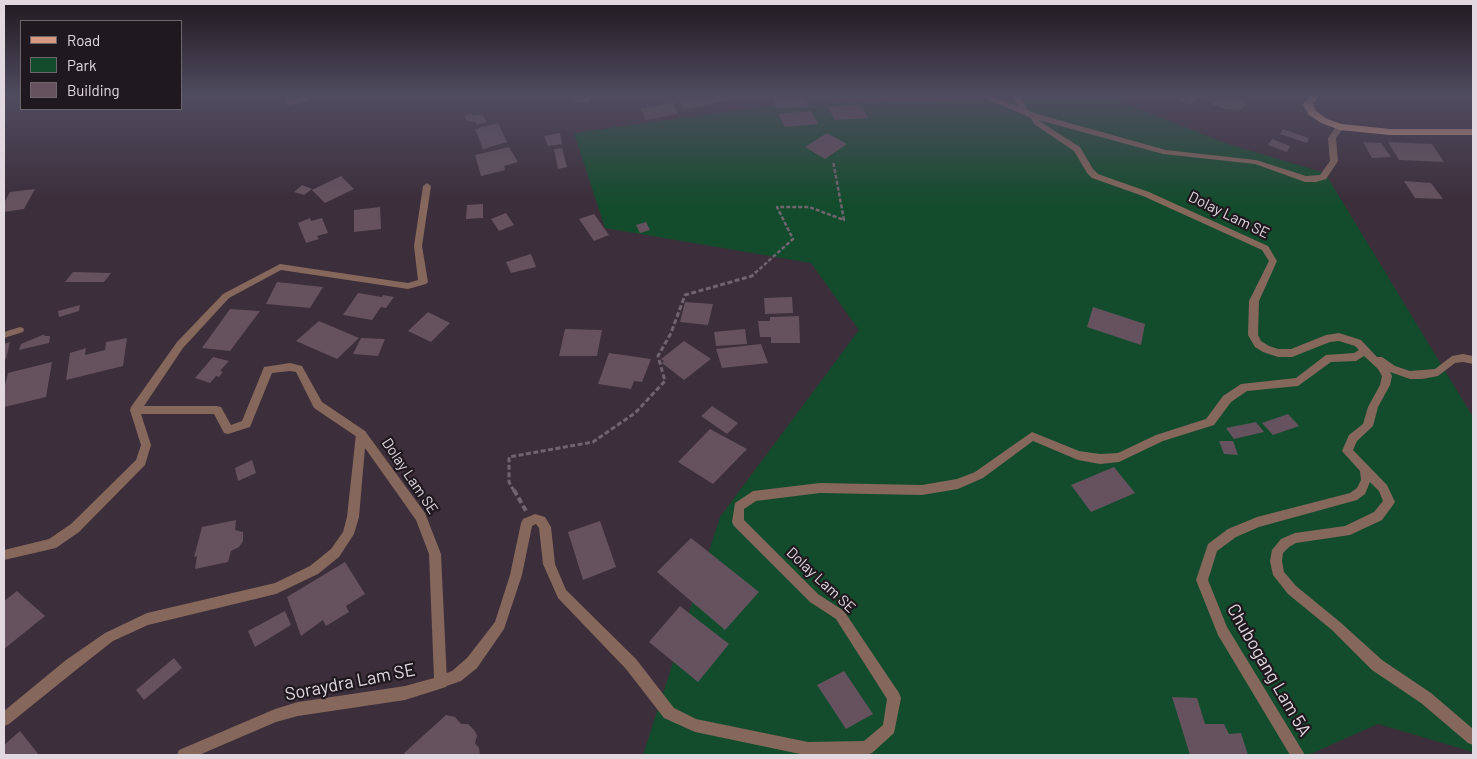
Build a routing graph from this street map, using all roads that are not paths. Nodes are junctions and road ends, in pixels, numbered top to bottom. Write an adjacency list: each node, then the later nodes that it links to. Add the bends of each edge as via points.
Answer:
1 (1049, 131): 9 (street, Dolay Lam SE, via 1077,149 1095,176 1146,194 1265,248 1273,261 1254,301 1253,335 1266,350 1292,353 1339,337 1358,343)
2 (1094, 131): 3 (street, via 1166,152 1256,162 1316,179 1323,177 1334,161 1332,138)
3 (1337, 131)
4 (1384, 131): 5 (main road)
5 (1473, 132)
6 (427, 186): 11 (street, via 418,246 423,282 408,286 280,267 226,296 180,345)
7 (20, 330): 8 (lane)
8 (4, 335)
9 (1365, 351): 10 (street, via 1392,369 1410,375 1438,372 1452,360); 13 (street, via 1387,376 1368,426 1353,438 1347,450); 15 (street, Dolay Lam SE, via 1356,357 1329,358 1298,382 1245,387 1226,400 1210,422 1160,438 1119,457 1100,459 1078,455 1032,436 978,475 958,484 922,490 820,488 753,496 739,506 738,522 814,598 840,615 894,698 889,728 867,748 808,749 695,725 669,713 631,664 562,594 549,564 545,527 541,520 531,520 524,533 516,575 500,625 472,663 456,676)
10 (1473, 360)
11 (135, 410): 12 (street, via 217,410 228,430 246,424 268,370 290,367 299,369 318,405); 14 (street, via 146,445 141,462 75,528 52,544)
12 (361, 434): 15 (street, Dolay Lam SE, via 421,516 435,554); 16 (street, Dolay Lam SE, via 348,534 335,553 314,570 276,588 147,619 109,637)
13 (1366, 470): 17 (street, via 1388,495 1389,502 1383,511 1346,531 1295,538 1285,544 1278,550 1279,575 1377,665 1426,698); 19 (street, Chubogang Lam 5A, via 1361,492 1353,497 1257,522 1232,534 1212,548 1202,580 1222,631)
14 (4, 555)
15 (441, 682): 18 (street, Soraydra Lam SE, via 406,693 298,709)
16 (4, 719)
17 (1473, 738)
18 (184, 755)
19 (1298, 755)

